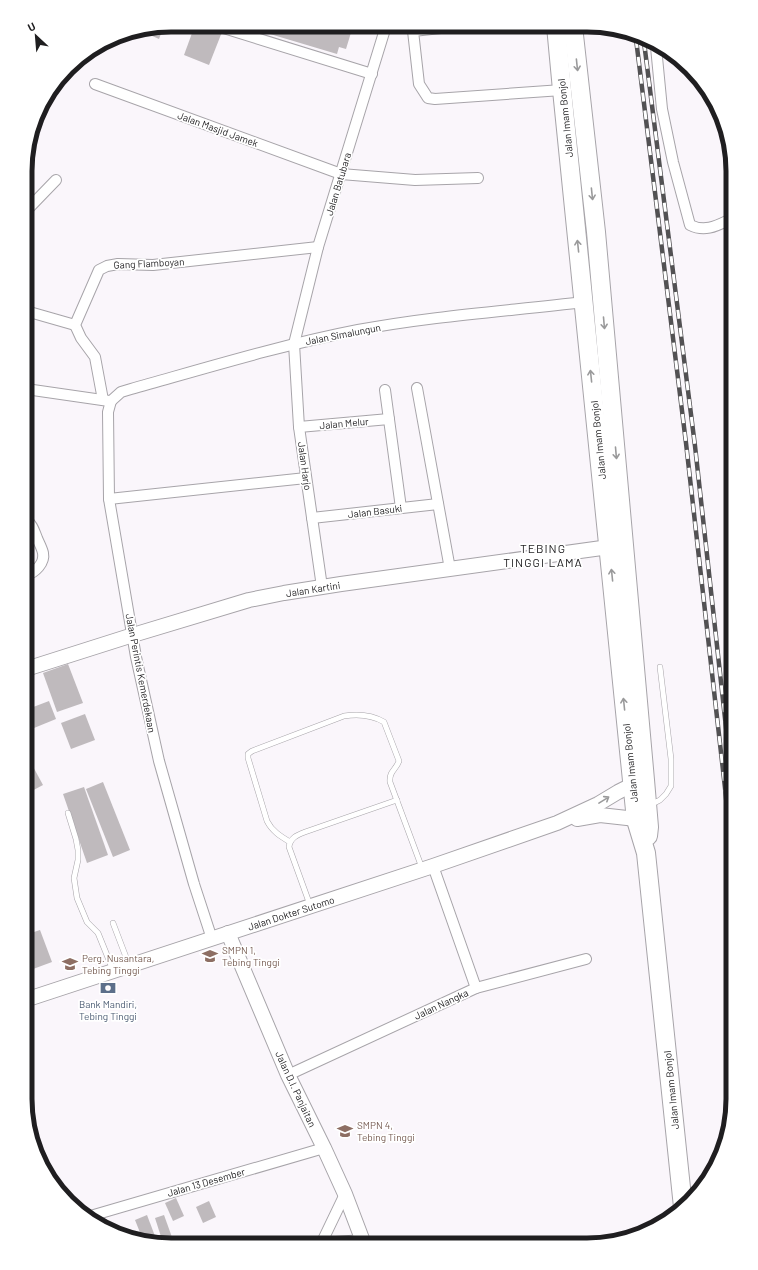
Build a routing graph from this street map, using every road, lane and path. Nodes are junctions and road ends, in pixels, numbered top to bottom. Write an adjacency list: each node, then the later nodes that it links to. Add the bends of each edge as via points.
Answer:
1 (237, 32): 7 (street)
2 (384, 32): 7 (street, Jalan Batubara)
3 (413, 32): 9 (street, via 419,84 428,98)
4 (557, 32): 9 (highway, Jalan Imam Bonjol)
5 (573, 32): 32 (highway, Jalan Imam Bonjol, one-way to 32, via 596,232)
6 (656, 51): 14 (street, via 662,109 690,225 707,229)
7 (372, 74): 10 (street, Jalan Batubara)
8 (95, 84): 10 (street, Jalan Masjid Jamek)
9 (562, 90): 16 (highway, Jalan Imam Bonjol, one-way to 9)
10 (341, 174): 11 (street, Jalan Masjid Jamek, via 415,180); 15 (street, Jalan Batubara)
11 (478, 178)
12 (56, 180): 13 (street)
13 (32, 205)
14 (726, 222)
15 (318, 247): 18 (street, Gang Flamboyan, via 153,265 107,266 99,270); 19 (street, Jalan Batubara)
16 (584, 302): 19 (street, Jalan Simalungun, via 407,322); 32 (highway, Jalan Imam Bonjol, one-way to 16)
17 (32, 313): 18 (street)
18 (75, 325): 23 (street, via 95,357)
19 (294, 344): 23 (street, Jalan Simalungun, via 131,389); 25 (street, Jalan Harjo)
20 (417, 388): 28 (street)
21 (32, 390): 23 (street)
22 (385, 390): 24 (street)
23 (107, 400): 27 (street, Jalan Perintis Kemerdekaan)
24 (389, 420): 25 (street, Jalan Melur); 29 (street)
25 (299, 427): 26 (street, Jalan Harjo)
26 (306, 478): 27 (street); 30 (street, Jalan Harjo)
27 (109, 499): 36 (street, Jalan Perintis Kemerdekaan)
28 (438, 504): 29 (street, Jalan Basuki); 33 (street)
29 (401, 508): 30 (street, Jalan Basuki)
30 (312, 518): 35 (street, Jalan Harjo)
31 (32, 525): 34 (street, via 43,553 43,561)
32 (616, 546): 33 (street, Jalan Kartini); 39 (highway, Jalan Imam Bonjol)
33 (450, 569): 35 (street, Jalan Kartini)
34 (32, 572)
35 (322, 587): 36 (street, Jalan Kartini, via 249,600)
36 (132, 635): 37 (street, Jalan Kartini); 49 (street, Jalan Perintis Kemerdekaan, via 159,761)
37 (32, 667)
38 (660, 667): 42 (lane, via 671,759 671,786)
39 (639, 782): 42 (highway, Jalan Imam Bonjol); 43 (street, Jalan Dokter Sutomo, one-way to 39)
40 (397, 800): 44 (lane, via 305,832 295,836); 44 (lane, via 389,776 399,761 384,722 380,719 360,715 344,716 252,751 248,758 267,821 278,835); 45 (lane)
41 (68, 813): 52 (lane, via 78,850 74,878 77,898 87,922 98,933)
42 (644, 815): 43 (street, Jalan Dokter Sutomo, via 600,815); 58 (highway, Jalan Imam Bonjol, via 649,826 646,853)
43 (557, 823): 45 (street, Jalan Dokter Sutomo)
44 (290, 842): 46 (lane, via 289,847)
45 (427, 867): 46 (street, Jalan Dokter Sutomo); 53 (street, Jalan Nangka)
46 (310, 906): 48 (street, Jalan Dokter Sutomo)
47 (113, 923): 51 (lane)
48 (228, 933): 49 (street, Jalan Dokter Sutomo); 55 (street, Jalan D.I. Panjaitan)
49 (212, 939): 51 (street, Jalan Dokter Sutomo)
50 (586, 959): 53 (street)
51 (129, 966): 52 (street, Jalan Dokter Sutomo)
52 (114, 971): 54 (street, Jalan Dokter Sutomo)
53 (476, 988): 55 (street, Jalan Nangka)
54 (32, 998)
55 (288, 1076): 56 (street, Jalan D.I. Panjaitan)
56 (324, 1148): 57 (street, Jalan D.I. Panjaitan); 59 (street, Jalan 13 Desember)
57 (345, 1194): 60 (street); 61 (street, Jalan D.I. Panjaitan)
58 (682, 1200)
59 (95, 1215)
60 (324, 1238)
61 (362, 1238)

